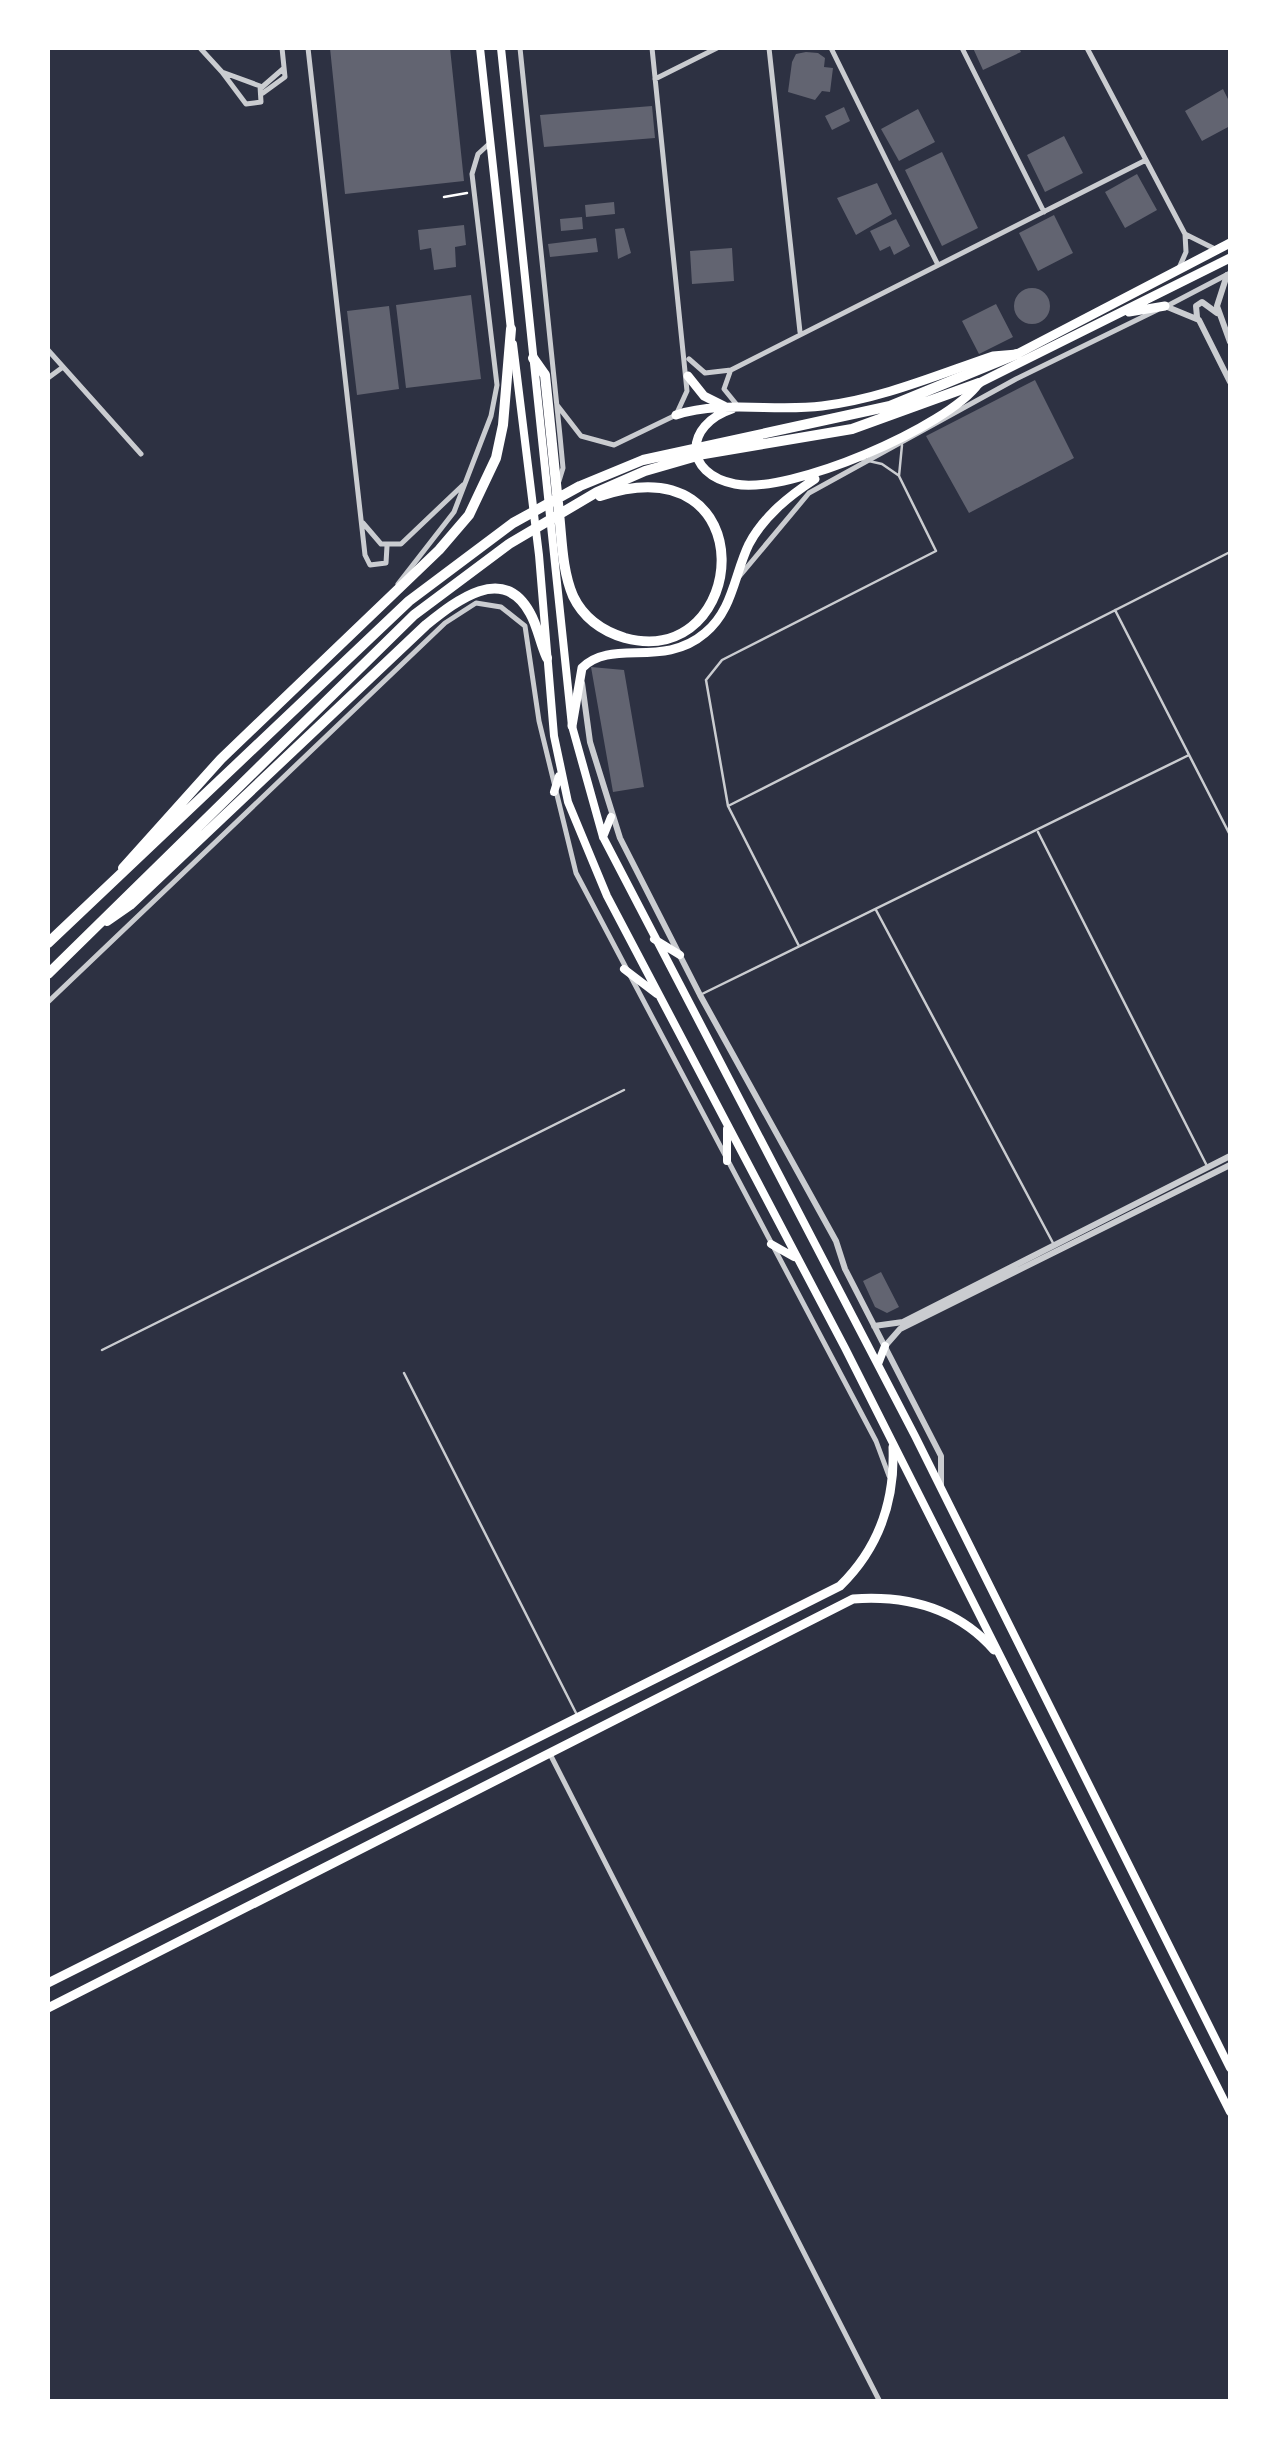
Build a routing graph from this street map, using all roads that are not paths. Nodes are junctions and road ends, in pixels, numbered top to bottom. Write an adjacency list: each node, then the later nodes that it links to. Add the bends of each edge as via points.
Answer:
1 (200, 48): 13 (street)
2 (282, 48): 15 (street, via 282,81)
3 (308, 48): 57 (street)
4 (480, 48): 16 (main road)
5 (500, 48): 36 (main road)
6 (520, 48): 43 (street)
7 (652, 48): 14 (street)
8 (717, 48): 14 (street)
9 (770, 48): 31 (street)
10 (831, 48): 23 (street)
11 (962, 48): 18 (street)
12 (1087, 48): 17 (street)
13 (222, 72): 15 (street); 15 (street, via 246,104 258,104)
14 (655, 79): 35 (street)
15 (262, 91)
16 (490, 143): 30 (main road); 54 (street, via 472,174 496,385)
17 (1146, 160): 18 (street); 19 (street)
18 (1044, 212): 23 (street)
19 (1185, 234): 21 (street); 24 (street)
20 (1230, 242): 21 (main road)
21 (1218, 249): 24 (main road)
22 (1230, 258): 27 (main road)
23 (938, 265): 31 (street)
24 (1178, 269): 34 (main road)
25 (1229, 274): 26 (street); 28 (street, via 1217,298)
26 (1165, 306): 27 (main road); 29 (street); 47 (street)
27 (1121, 313): 42 (main road)
28 (1218, 314): 29 (street, via 1202,302 1195,309); 32 (street)
29 (1198, 320): 41 (street)
30 (511, 328): 61 (highway, via 504,425 490,474 455,533); 63 (main road)
31 (800, 332): 38 (street)
32 (1230, 342)
33 (48, 350): 37 (street)
34 (1017, 354): 44 (main road, via 851,401); 46 (highway, via 890,406)
35 (687, 357): 38 (street, via 705,373); 39 (street)
36 (533, 358): 55 (highway, via 544,369); 65 (main road)
37 (63, 367): 40 (street); 48 (street)
38 (731, 370): 44 (street, via 724,389)
39 (688, 376): 44 (main road, via 704,396); 45 (street)
40 (48, 378)
41 (1230, 382)
42 (980, 383): 46 (highway, via 872,424); 50 (main road)
43 (557, 405): 45 (street, via 571,428 603,445 620,444); 55 (street, via 563,468)
44 (736, 409): 45 (main road); 52 (main road, via 711,418 696,440 697,458 712,476 762,486)
45 (676, 415)
46 (752, 441): 49 (highway)
47 (902, 445): 51 (street); 53 (lane)
48 (141, 454)
49 (666, 458): 56 (highway); 74 (highway, via 580,486 482,543 395,614)
50 (855, 458): 51 (lane); 52 (main road)
51 (870, 461): 53 (lane); 60 (street, via 805,496)
52 (831, 469): 60 (main road, via 762,524)
53 (899, 476): 69 (lane, via 936,551 710,672 706,697)
54 (467, 481): 58 (street, via 408,540); 61 (street, via 443,530)
55 (556, 485): 56 (highway, via 569,584 597,626 645,642 681,632 706,613 720,586 724,551 710,516 694,500 648,484)
56 (585, 501): 76 (highway, via 473,567 402,628)
57 (362, 520): 58 (street); 58 (street, via 370,565 386,563)
58 (387, 546)
59 (1230, 552): 62 (lane)
60 (736, 580): 64 (main road, via 718,620 688,644 654,655 602,654)
61 (394, 592): 74 (highway, via 221,759)
62 (1116, 610): 66 (lane); 69 (lane)
63 (547, 658): 67 (main road); 76 (highway, via 519,598 489,588 466,594 130,905)
64 (581, 670): 65 (main road); 70 (street, via 590,742)
65 (572, 726): 73 (main road)
66 (1190, 755): 71 (lane); 72 (lane)
67 (560, 771): 68 (main road); 84 (main road, via 607,896)
68 (554, 792): 81 (street, via 576,873); 85 (street, via 525,626 501,606 468,606)
69 (728, 806): 79 (lane)
70 (611, 817): 73 (main road); 80 (street)
71 (1037, 830): 75 (lane); 91 (lane)
72 (1230, 835)
73 (603, 837): 77 (main road)
74 (120, 873): 78 (highway)
75 (875, 909): 79 (lane); 93 (lane)
76 (97, 926): 82 (highway)
77 (652, 938): 80 (main road); 98 (main road)
78 (48, 943)
79 (799, 946): 83 (lane)
80 (680, 956): 83 (street)
81 (624, 969): 84 (main road); 89 (street)
82 (48, 974)
83 (700, 995): 95 (street, via 814,1198)
84 (661, 997): 87 (main road)
85 (48, 1002)
86 (624, 1090): 97 (lane)
87 (727, 1125): 89 (main road); 94 (main road)
88 (1230, 1156): 91 (street)
89 (728, 1161): 92 (street)
90 (1230, 1165): 96 (street, via 900,1329)
91 (1208, 1168): 93 (street)
92 (772, 1244): 94 (main road); 101 (street, via 876,1441)
93 (1054, 1246): 95 (street, via 903,1322)
94 (794, 1256): 100 (main road)
95 (874, 1326): 96 (street)
96 (885, 1346): 98 (main road); 102 (street, via 941,1456)
97 (102, 1350)
98 (878, 1364): 102 (main road)
99 (404, 1373): 104 (lane)
100 (893, 1446): 101 (main road); 103 (main road)
101 (892, 1486): 104 (main road, via 873,1544 840,1586)
102 (941, 1486): 108 (main road)
103 (994, 1650): 105 (main road, via 971,1626 933,1608 899,1598 853,1599); 109 (main road)
104 (578, 1717): 106 (main road)
105 (550, 1756): 107 (main road); 110 (street)
106 (48, 1983)
107 (48, 2008)
108 (1230, 2068)
109 (1230, 2112)
110 (880, 2402)

